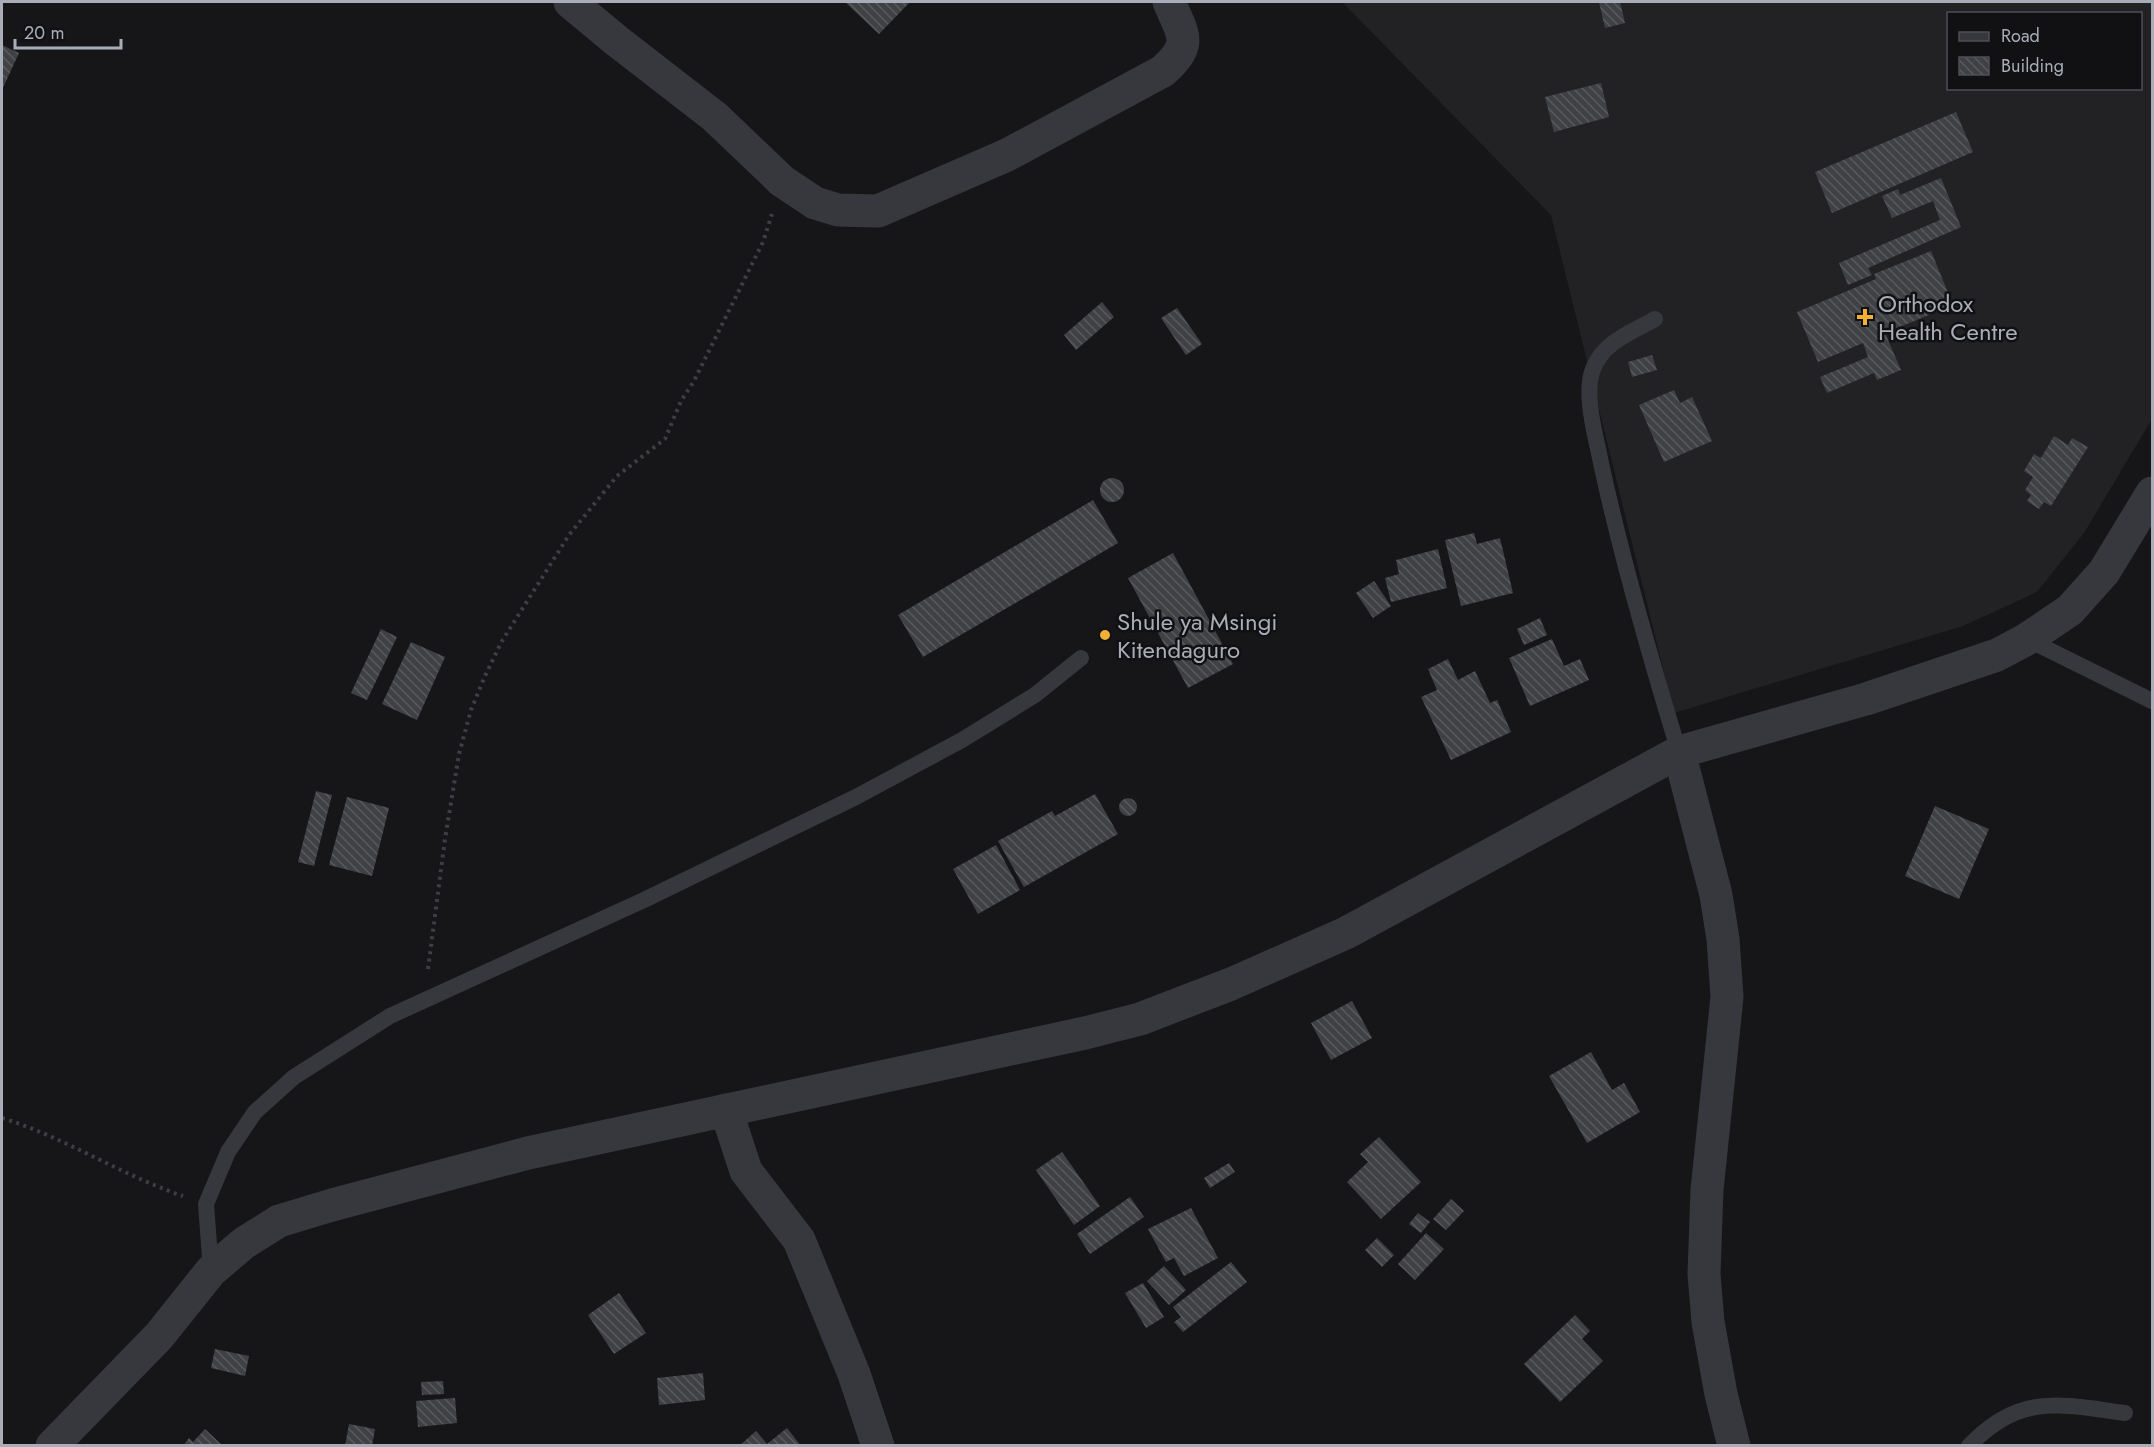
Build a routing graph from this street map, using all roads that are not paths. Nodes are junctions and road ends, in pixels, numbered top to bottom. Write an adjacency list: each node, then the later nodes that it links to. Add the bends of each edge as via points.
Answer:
1 (570, 2): 2 (street, via 715,117 782,182 815,203 838,210 878,211 1007,156 1163,71 1184,43)
2 (1169, 2)
3 (1655, 319): 8 (lane, via 1612,343 1593,367 1590,395 1615,522)
4 (2152, 493): 5 (street, via 2104,572 2070,609)
5 (2027, 639): 7 (lane); 8 (street, via 1997,655 1866,699)
6 (1081, 658): 10 (lane, via 1035,694 962,740 856,797 644,900 390,1016 294,1077 255,1112 234,1142 206,1204)
7 (2152, 701)
8 (1679, 752): 9 (street, via 1346,933 1140,1019); 14 (street, via 1716,895 1723,939 1726,997 1707,1190 1704,1274 1708,1322)
9 (726, 1110): 10 (street, via 528,1153 279,1221 244,1243); 13 (street, via 746,1172 799,1240 854,1374)
10 (211, 1271): 12 (street, via 159,1336)
11 (2125, 1413): 15 (lane, via 2076,1407 2027,1408 1993,1422)
12 (52, 1446)
13 (878, 1446)
14 (1734, 1446)
15 (1969, 1446)

